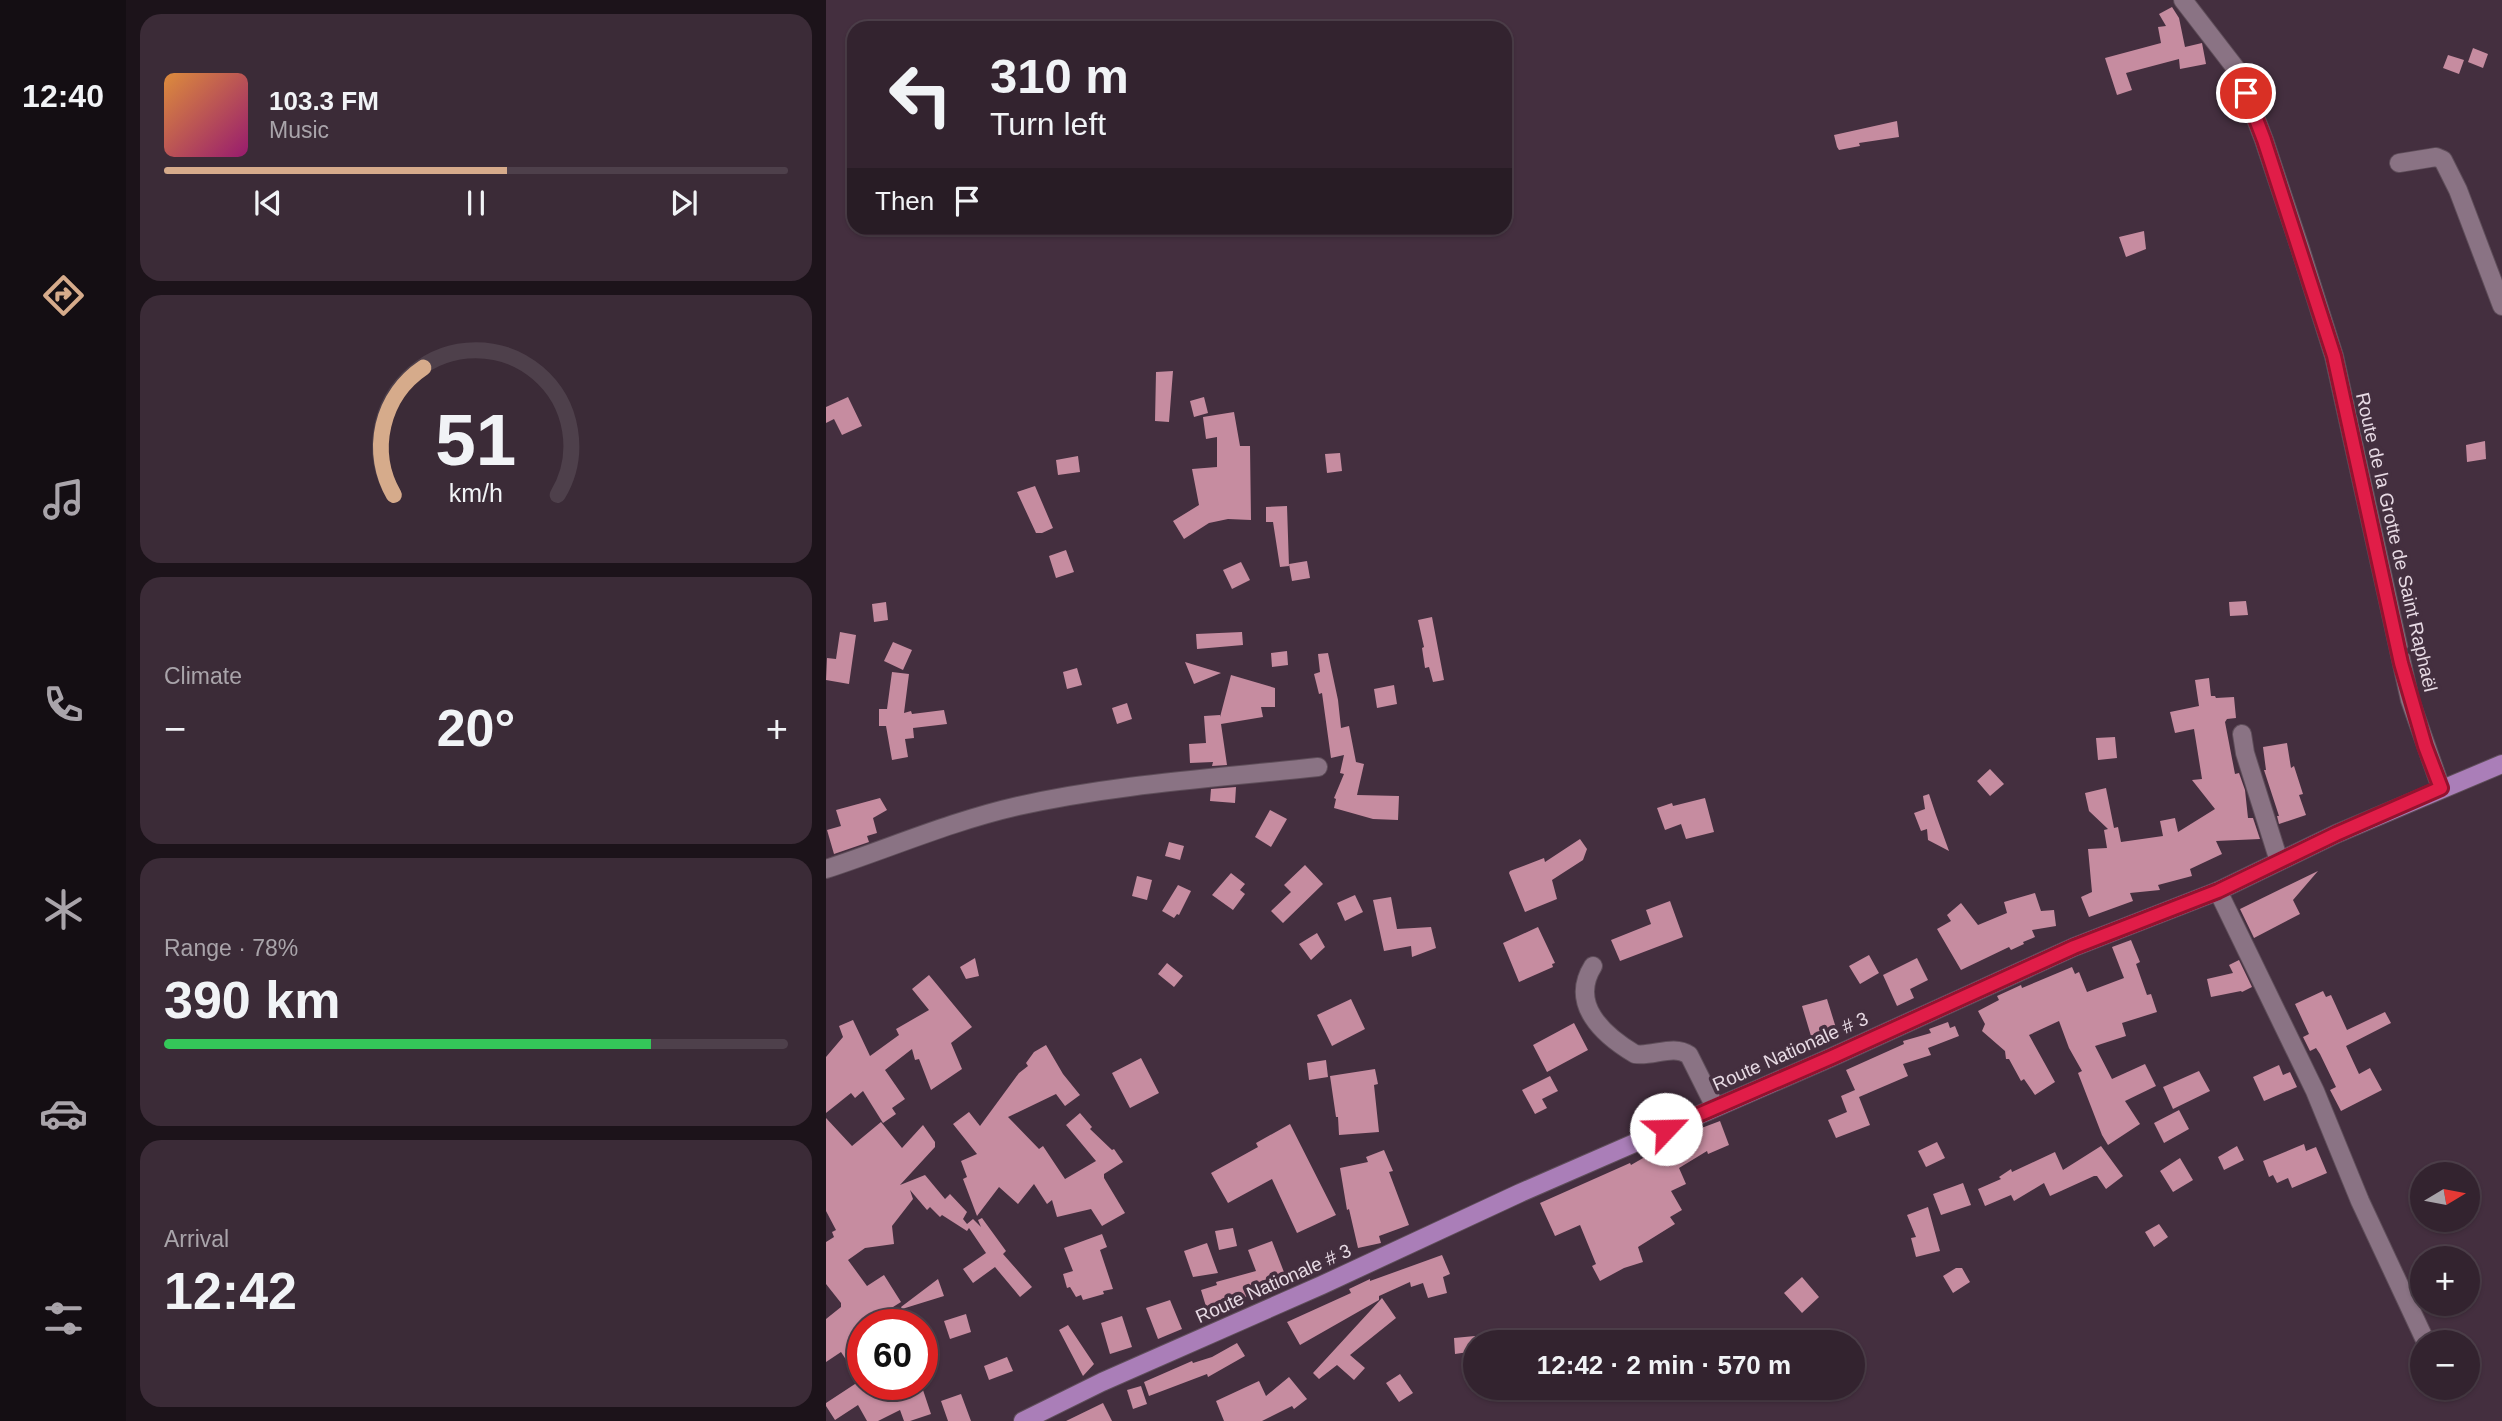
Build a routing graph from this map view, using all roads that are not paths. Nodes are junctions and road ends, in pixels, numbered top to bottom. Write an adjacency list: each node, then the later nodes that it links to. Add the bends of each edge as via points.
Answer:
1 (2183, 0): 7 (street, Route de la Grotte de Saint Raphaël, via 2237,70 2296,236 2334,356 2410,701)
2 (2399, 163): 3 (street, via 2443,160)
3 (2502, 306)
4 (2242, 734): 8 (street)
5 (2502, 764): 7 (main road, Route Nationale # 3)
6 (1318, 767): 9 (street, via 1103,790 1018,806)
7 (2441, 788): 8 (main road, Route Nationale # 3)
8 (2279, 861): 10 (main road, Route Nationale # 3)
9 (826, 869)
10 (2218, 891): 12 (main road, Route Nationale # 3, via 2074,947); 13 (street, via 2315,1091)
11 (1593, 965): 12 (street, via 1584,999 1594,1020 1635,1054 1683,1051 1693,1060)
12 (1715, 1107): 14 (main road, Route Nationale # 3)
13 (2420, 1330)
14 (1023, 1421)

